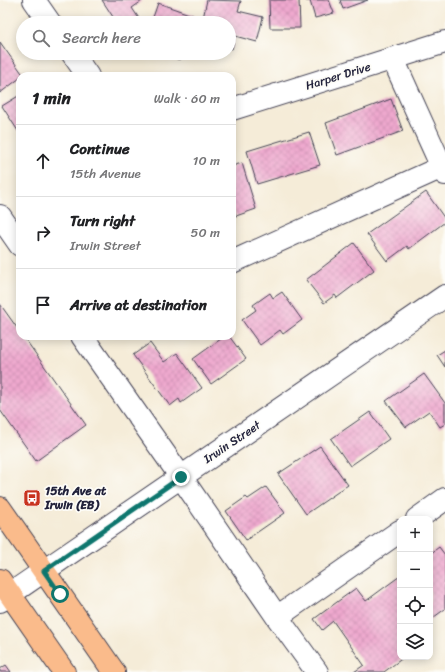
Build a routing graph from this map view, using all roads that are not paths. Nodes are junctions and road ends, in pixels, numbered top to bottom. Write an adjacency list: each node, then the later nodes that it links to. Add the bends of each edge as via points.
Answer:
1 (34, 0): 2 (street)
2 (45, 16)
3 (445, 42): 4 (street, Harper Drive)
4 (393, 58): 7 (street, Harper Drive); 8 (street)
5 (77, 60): 6 (street)
6 (85, 72)
7 (236, 108)
8 (443, 171): 11 (street)
9 (0, 216): 10 (street)
10 (16, 239)
11 (236, 260)
12 (445, 296): 14 (street, Irwin Street)
13 (85, 340): 14 (street)
14 (181, 477): 19 (street, Irwin Street); 21 (street)
15 (445, 499): 17 (street)
16 (0, 508): 19 (main road)
17 (421, 516)
18 (397, 533): 21 (street)
19 (44, 571): 20 (street, Irwin Street); 23 (main road)
20 (3, 592): 22 (main road)
21 (277, 617): 24 (street)
22 (64, 672)
23 (114, 672)
24 (316, 672)

